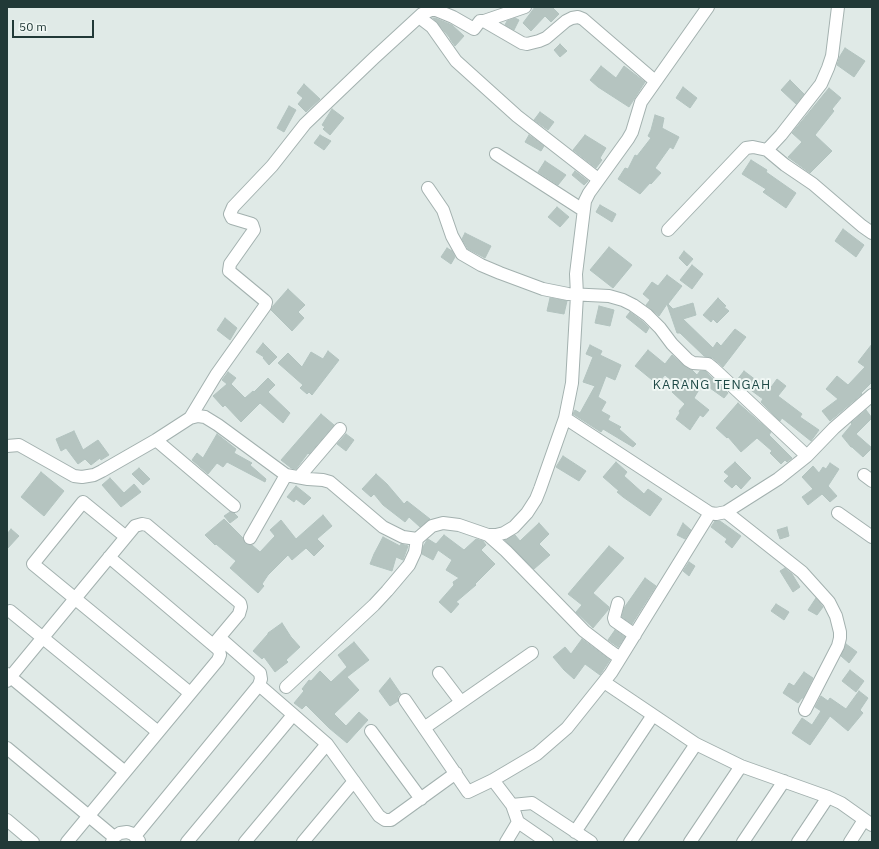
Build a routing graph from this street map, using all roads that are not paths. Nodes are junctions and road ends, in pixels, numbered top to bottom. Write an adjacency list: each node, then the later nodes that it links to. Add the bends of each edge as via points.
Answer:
1 (525, 7): 5 (street)
2 (708, 7): 6 (street)
3 (838, 7): 7 (street, via 832,56 821,84)
4 (420, 13): 5 (street, via 436,10 474,29 480,21); 9 (street, via 456,61 517,116); 16 (street, via 305,124 272,166 233,207 230,214 232,218 252,224 254,230 230,264 229,272 264,300 266,306 216,375)
5 (484, 21): 6 (street, via 527,44 546,38 566,21 578,17)
6 (655, 81): 9 (street, via 641,102 628,139)
7 (767, 150): 12 (street, via 746,148); 13 (street)
8 (496, 154): 11 (street)
9 (598, 179): 11 (street, via 589,193)
10 (428, 188): 14 (street, via 443,210 452,236 462,254 522,282)
11 (583, 210): 14 (street, via 576,274)
12 (668, 230)
13 (872, 233)
14 (577, 295): 17 (street, via 572,383); 21 (street, via 608,296 623,300 647,315 688,360 708,364 713,368)
15 (872, 394): 21 (street)
16 (190, 418): 19 (street); 22 (street, via 205,417 214,422)
17 (565, 418): 26 (street); 28 (street, via 540,489 527,513 514,527 504,533)
18 (340, 429): 23 (street)
19 (156, 440): 20 (street, via 102,471 82,477 74,476 20,445); 24 (street)
20 (7, 446)
21 (807, 456): 25 (street, via 778,479)
22 (286, 475): 23 (street); 31 (street)
23 (299, 477): 32 (street, via 330,482 383,527 403,537)
24 (234, 506)
25 (726, 512): 26 (street); 50 (street, via 802,572 829,602 836,616 840,632 838,646)
26 (710, 513): 37 (street)
27 (838, 513): 30 (street)
28 (488, 535): 32 (street, via 459,525 443,523 432,526); 41 (street, via 550,594 584,632)
29 (126, 537): 33 (street); 34 (street, via 83,502 34,564); 39 (street, via 135,526 147,526 240,603 242,607 239,614)
30 (872, 537)
31 (250, 538)
32 (417, 540): 46 (street, via 416,552 409,565 387,591)
33 (109, 557): 34 (street); 39 (street)
34 (75, 598): 38 (street); 47 (street)
35 (618, 604): 37 (street, via 614,618)
36 (10, 611): 38 (street)
37 (635, 635): 41 (street)
38 (43, 638): 43 (street); 55 (street)
39 (216, 641): 45 (street, via 260,673); 47 (street, via 220,655 218,660)
40 (532, 653): 49 (street)
41 (620, 658): 44 (street)
42 (439, 673): 49 (street)
43 (8, 678): 60 (street)
44 (604, 682): 52 (street); 62 (street, via 567,728 537,754)
45 (259, 685): 51 (street); 73 (street)
46 (286, 687)
47 (190, 693): 55 (street)
48 (405, 700): 53 (street)
49 (460, 702): 53 (street)
50 (804, 710)
51 (293, 715): 56 (street); 77 (street)
52 (653, 715): 57 (street); 72 (street)
53 (424, 728): 61 (street)
54 (371, 731): 66 (street)
55 (158, 732): 60 (street)
56 (327, 744): 63 (street); 78 (street)
57 (696, 744): 59 (street); 83 (street)
58 (7, 748): 68 (street)
59 (741, 766): 64 (street); 84 (street)
60 (125, 772): 68 (street)
61 (456, 773): 62 (street, via 468,792); 66 (street)
62 (493, 780): 67 (street)
63 (354, 781): 66 (street, via 379,816 385,820 391,820); 79 (street)
64 (784, 781): 65 (street); 85 (street)
65 (828, 797): 71 (street, via 841,803); 86 (street)
66 (421, 799)
67 (512, 805): 70 (street); 72 (street, via 532,803)
68 (88, 816): 74 (street); 76 (street)
69 (7, 820): 75 (street)
70 (518, 822): 80 (street); 81 (street)
71 (868, 823): 87 (street)
72 (575, 832): 82 (street)
73 (137, 839): 74 (street, via 126,832 120,833)
74 (113, 840)
75 (33, 842)
76 (67, 842)
77 (187, 842)
78 (245, 842)
79 (303, 842)
80 (506, 842)
81 (547, 842)
82 (591, 842)
83 (630, 842)
84 (690, 842)
85 (743, 842)
86 (798, 842)
87 (850, 842)

